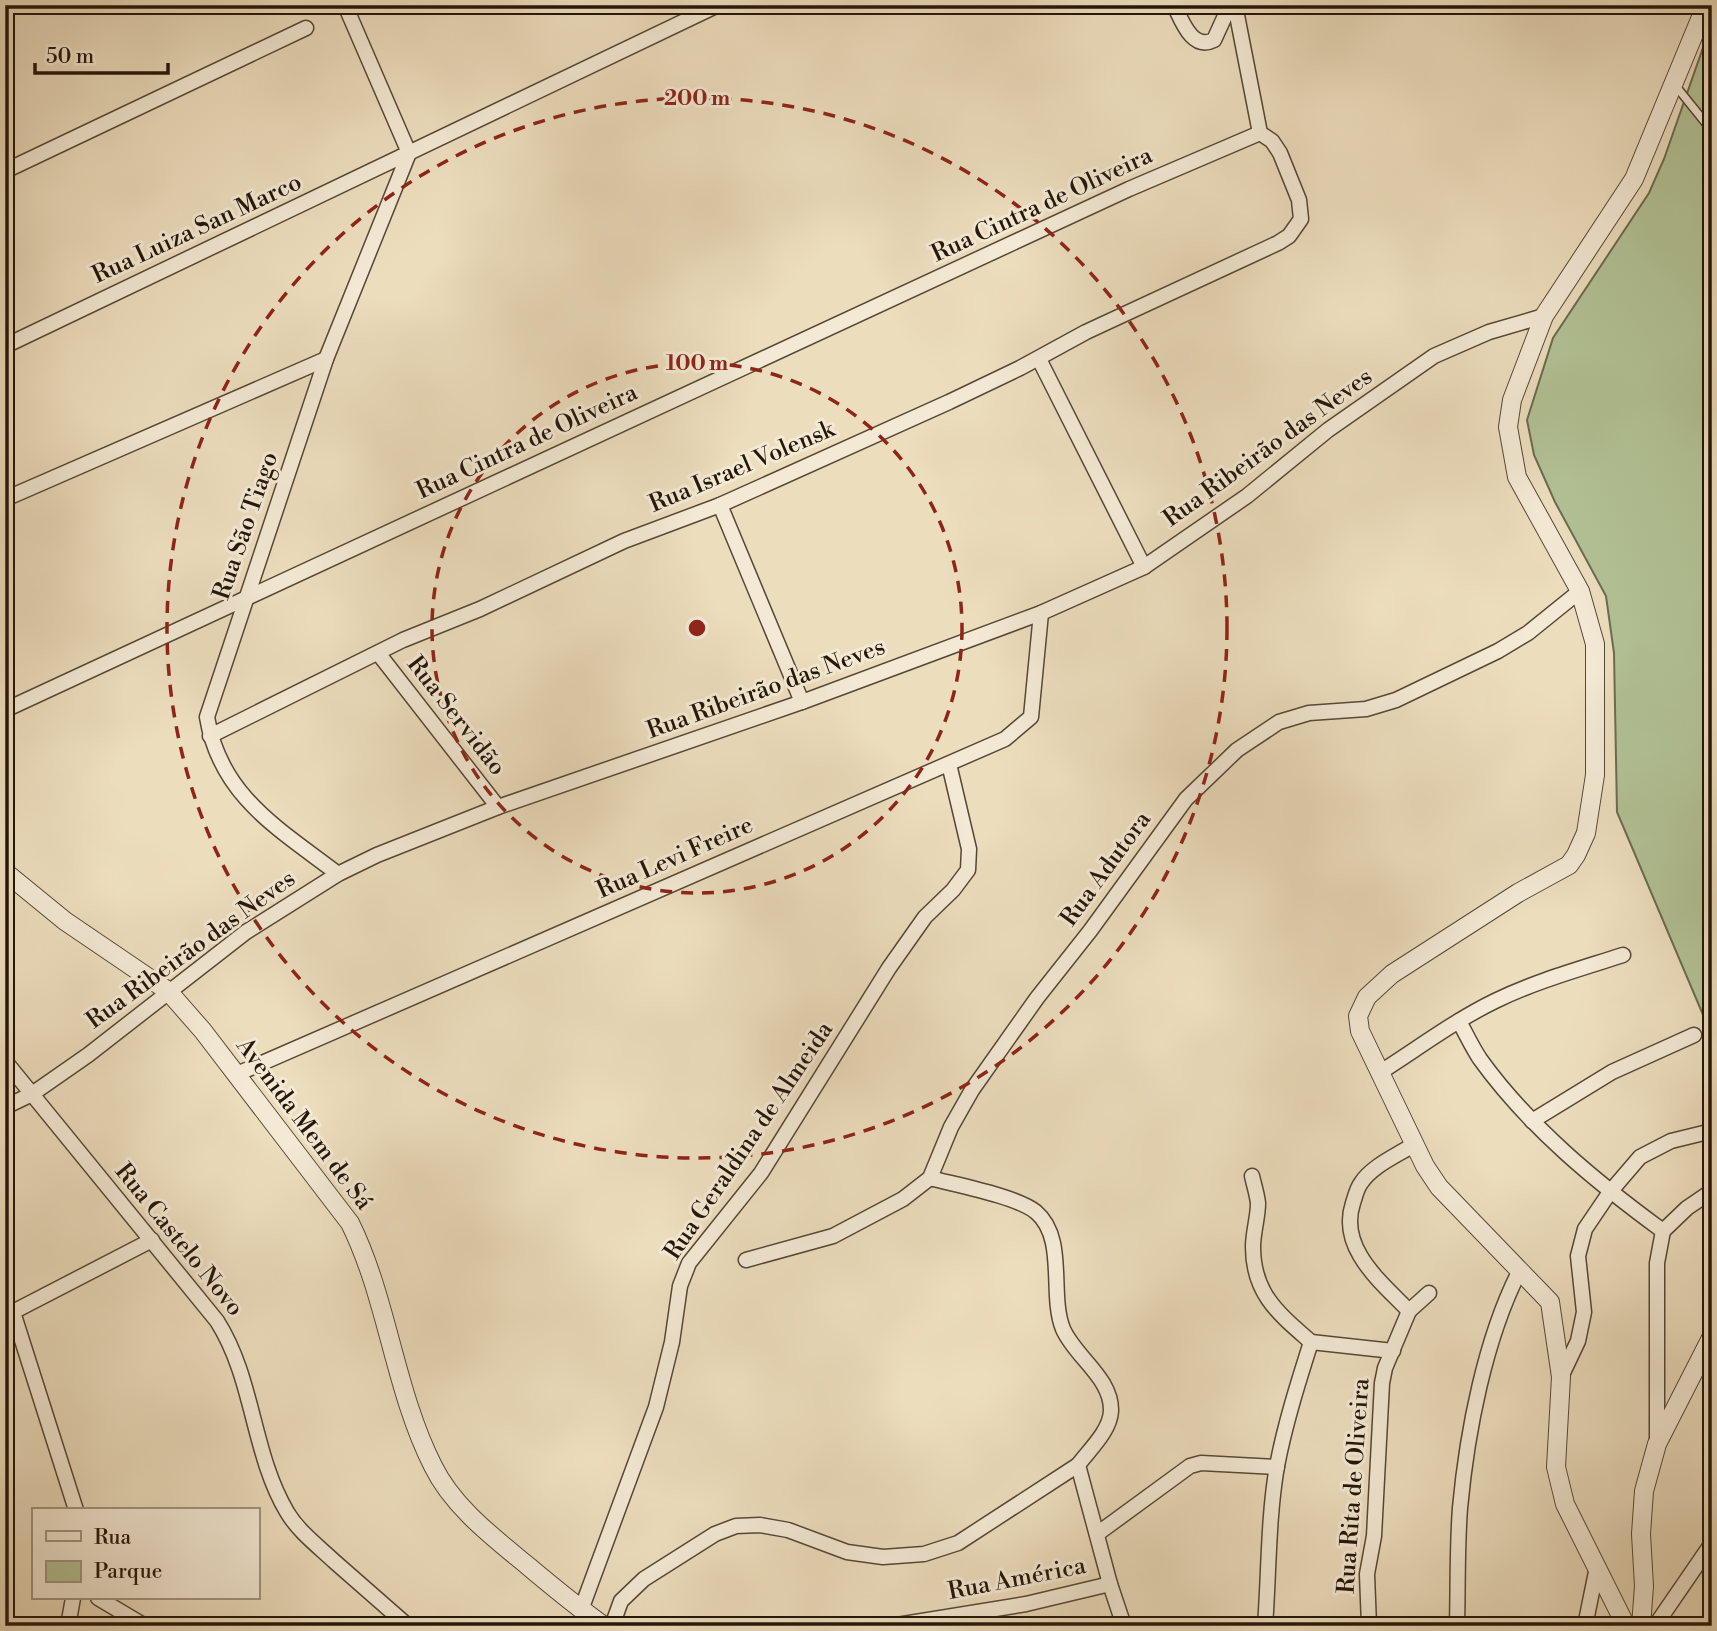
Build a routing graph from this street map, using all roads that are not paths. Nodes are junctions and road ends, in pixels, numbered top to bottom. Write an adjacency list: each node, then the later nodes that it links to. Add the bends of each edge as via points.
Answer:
1 (718, 5): 10 (street, Rua Luiza San Marco)
2 (1174, 5): 3 (street, via 1192,37 1208,43)
3 (1232, 5): 9 (street)
4 (1706, 5): 7 (street)
5 (349, 7): 10 (street)
6 (306, 28): 11 (street)
7 (1674, 84): 8 (lane); 12 (street, via 1634,180)
8 (1712, 131)
9 (1260, 133): 15 (street, Rua Israel Volensk, via 1280,153 1299,200 1301,219 1289,236); 20 (street, Rua Cintra de Oliveira)
10 (409, 153): 13 (street, Rua Luiza San Marco); 14 (street, Rua São Tiago)
11 (5, 171)
12 (1544, 316): 18 (street, Rua Ribeirão das Neves, via 1489,332 1434,356 1328,430 1247,496); 19 (street, via 1511,400 1508,427 1517,477)
13 (5, 346)
14 (326, 359): 16 (street); 20 (street, Rua São Tiago)
15 (1038, 359): 17 (street, Rua Israel Volensk); 18 (street)
16 (5, 499)
17 (720, 505): 22 (street, Rua Israel Volensk, via 624,541); 23 (street)
18 (1143, 566): 21 (street, Rua Ribeirão das Neves)
19 (1580, 591): 35 (street, via 1595,645 1595,775 1586,833 1569,864 1392,974 1367,997 1358,1016 1360,1031); 43 (street, Rua Adutora, via 1528,634 1396,700 1279,722 1237,750 1186,799 1037,998 972,1090)
20 (246, 596): 24 (street, Rua Cintra de Oliveira); 25 (street, Rua São Tiago, via 209,703)
21 (1041, 613): 23 (street, Rua Ribeirão das Neves); 26 (street, Rua Levi Freire, via 1031,718 1005,739)
22 (378, 653): 25 (street, Rua Israel Volensk); 27 (street, Rua Servidão)
23 (802, 702): 27 (street, Rua Ribeirão das Neves)
24 (5, 710)
25 (210, 736): 29 (street, Rua São Tiago, via 226,773 262,817)
26 (949, 764): 36 (street, Rua Levi Freire); 67 (street, Rua Geraldina de Almeida, via 969,849 968,870 925,917 761,1173 689,1263 656,1407)
27 (498, 807): 29 (street, Rua Ribeirão das Neves)
28 (5, 872): 31 (street, Avenida Mem de Sá, via 65,921)
29 (338, 874): 31 (street, Rua Ribeirão das Neves, via 246,932)
30 (1623, 955): 32 (street, via 1541,982)
31 (168, 991): 36 (street, Avenida Mem de Sá); 37 (street, Rua Ribeirão das Neves)
32 (1459, 1021): 35 (street); 39 (street, via 1480,1058)
33 (1695, 1035): 39 (street, via 1612,1072)
34 (5, 1061): 37 (street, Rua Castelo Novo)
35 (1379, 1073): 41 (street)
36 (237, 1074): 67 (street, Avenida Mem de Sá, via 350,1223 433,1468 453,1499)
37 (32, 1094): 38 (street, Rua Ribeirão das Neves); 47 (street, Rua Castelo Novo)
38 (5, 1107)
39 (1532, 1121): 45 (street)
40 (1712, 1131): 45 (street, via 1671,1141 1640,1157)
41 (1413, 1145): 49 (street, via 1439,1187); 51 (street, via 1360,1183 1349,1214 1353,1244 1370,1270)
42 (1252, 1176): 54 (street, via 1258,1202 1254,1265 1260,1285 1275,1310)
43 (930, 1178): 48 (street, Rua Adutora, via 904,1199 833,1236); 58 (street, via 1014,1202 1035,1211 1045,1222 1053,1238 1062,1327 1101,1381 1111,1408 1107,1427)
44 (1712, 1191): 46 (street)
45 (1610, 1192): 46 (street); 56 (street, via 1585,1229 1578,1256 1584,1312 1578,1340)
46 (1662, 1231): 57 (street, via 1657,1263)
47 (152, 1240): 52 (street); 70 (street, Rua Castelo Novo, via 229,1339 271,1478 287,1512 303,1533)
48 (746, 1260)
49 (1520, 1270): 56 (street, via 1550,1302); 77 (street, via 1497,1321 1472,1425 1460,1508)
50 (1429, 1293): 51 (street)
51 (1409, 1311): 55 (street, Rua Rita de Oliveira)
52 (9, 1314): 60 (street)
53 (1712, 1336): 57 (street)
54 (1311, 1342): 55 (street); 59 (street)
55 (1393, 1351): 76 (street, Rua Rita de Oliveira, via 1382,1383 1374,1536 1367,1574)
56 (1561, 1377): 63 (street, via 1556,1467 1565,1504)
57 (1657, 1444): 80 (street, via 1644,1491)
58 (1078, 1465): 61 (street); 72 (street, via 958,1543 924,1554 859,1554 788,1530 760,1524 736,1526 715,1534 644,1579 621,1601)
59 (1277, 1467): 61 (street, via 1190,1466); 75 (street)
60 (75, 1508)
61 (1097, 1534): 64 (street)
62 (1712, 1543): 81 (street)
63 (1597, 1567): 78 (street); 79 (street)
64 (1110, 1584): 73 (street, Rua América, via 1026,1604); 74 (street)
65 (73, 1600): 68 (street)
66 (101, 1600): 69 (street)
67 (581, 1610): 71 (street, Avenida Mem de Sá)
68 (68, 1626)
69 (145, 1626)
70 (408, 1626)
71 (604, 1626)
72 (612, 1626)
73 (891, 1626)
74 (1124, 1626)
75 (1265, 1626)
76 (1369, 1626)
77 (1457, 1626)
78 (1585, 1626)
79 (1626, 1626)
80 (1641, 1626)
81 (1655, 1626)

